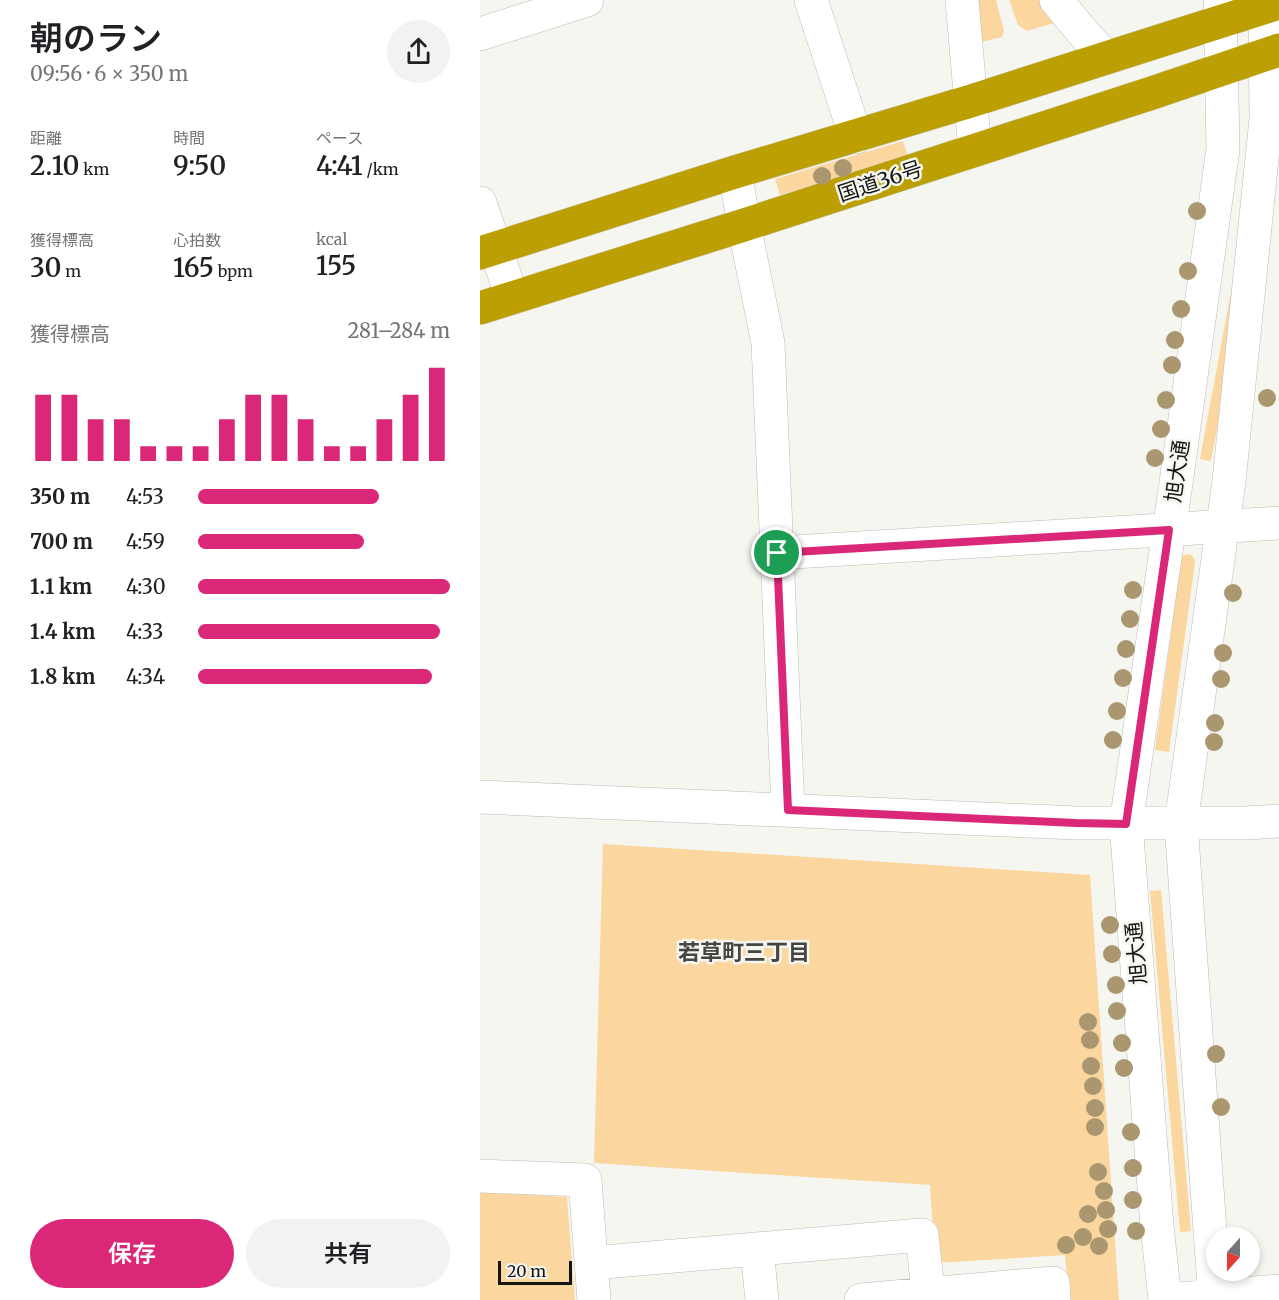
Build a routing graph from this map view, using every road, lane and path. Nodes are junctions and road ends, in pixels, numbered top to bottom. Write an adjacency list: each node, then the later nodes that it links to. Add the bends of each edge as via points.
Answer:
1 (587, 0): 7 (street)
2 (812, 0): 12 (street)
3 (962, 0): 11 (street)
4 (1056, 0): 9 (street)
5 (1270, 3): 6 (highway); 8 (street)
6 (1221, 10): 9 (highway); 10 (street, 旭大通)
7 (480, 34)
8 (1272, 53): 10 (highway, 国道36号); 21 (street)
9 (1106, 58): 11 (highway)
10 (1222, 69): 13 (highway, 国道36号); 22 (street, 旭大通, via 1223,149)
11 (971, 101): 12 (highway); 13 (street)
12 (856, 137): 14 (highway)
13 (975, 150): 16 (highway, 国道36号)
14 (735, 172): 16 (street); 17 (highway)
15 (480, 203): 17 (street)
16 (744, 225): 18 (highway, 国道36号); 23 (street, via 768,344)
17 (488, 250): 18 (street)
18 (512, 297): 19 (highway, 国道36号)
19 (480, 308)
20 (1279, 523): 21 (street)
21 (1223, 526): 22 (street); 28 (street)
22 (1169, 530): 23 (street); 27 (street, 旭大通)
23 (777, 553): 25 (street)
24 (480, 797): 25 (street)
25 (788, 810): 27 (street)
26 (1279, 821): 28 (street)
27 (1126, 824): 28 (street); 39 (street, 旭大通)
28 (1181, 824): 34 (street)
29 (480, 1176): 31 (street, via 585,1180)
30 (757, 1249): 31 (street); 33 (street, via 922,1236); 36 (street)
31 (592, 1263): 35 (street)
32 (1279, 1291): 34 (street)
33 (928, 1297): 37 (street); 38 (street, via 1053,1283)
34 (1215, 1298): 39 (street)
35 (594, 1300)
36 (762, 1300)
37 (861, 1300)
38 (1054, 1300)
39 (1165, 1300)

